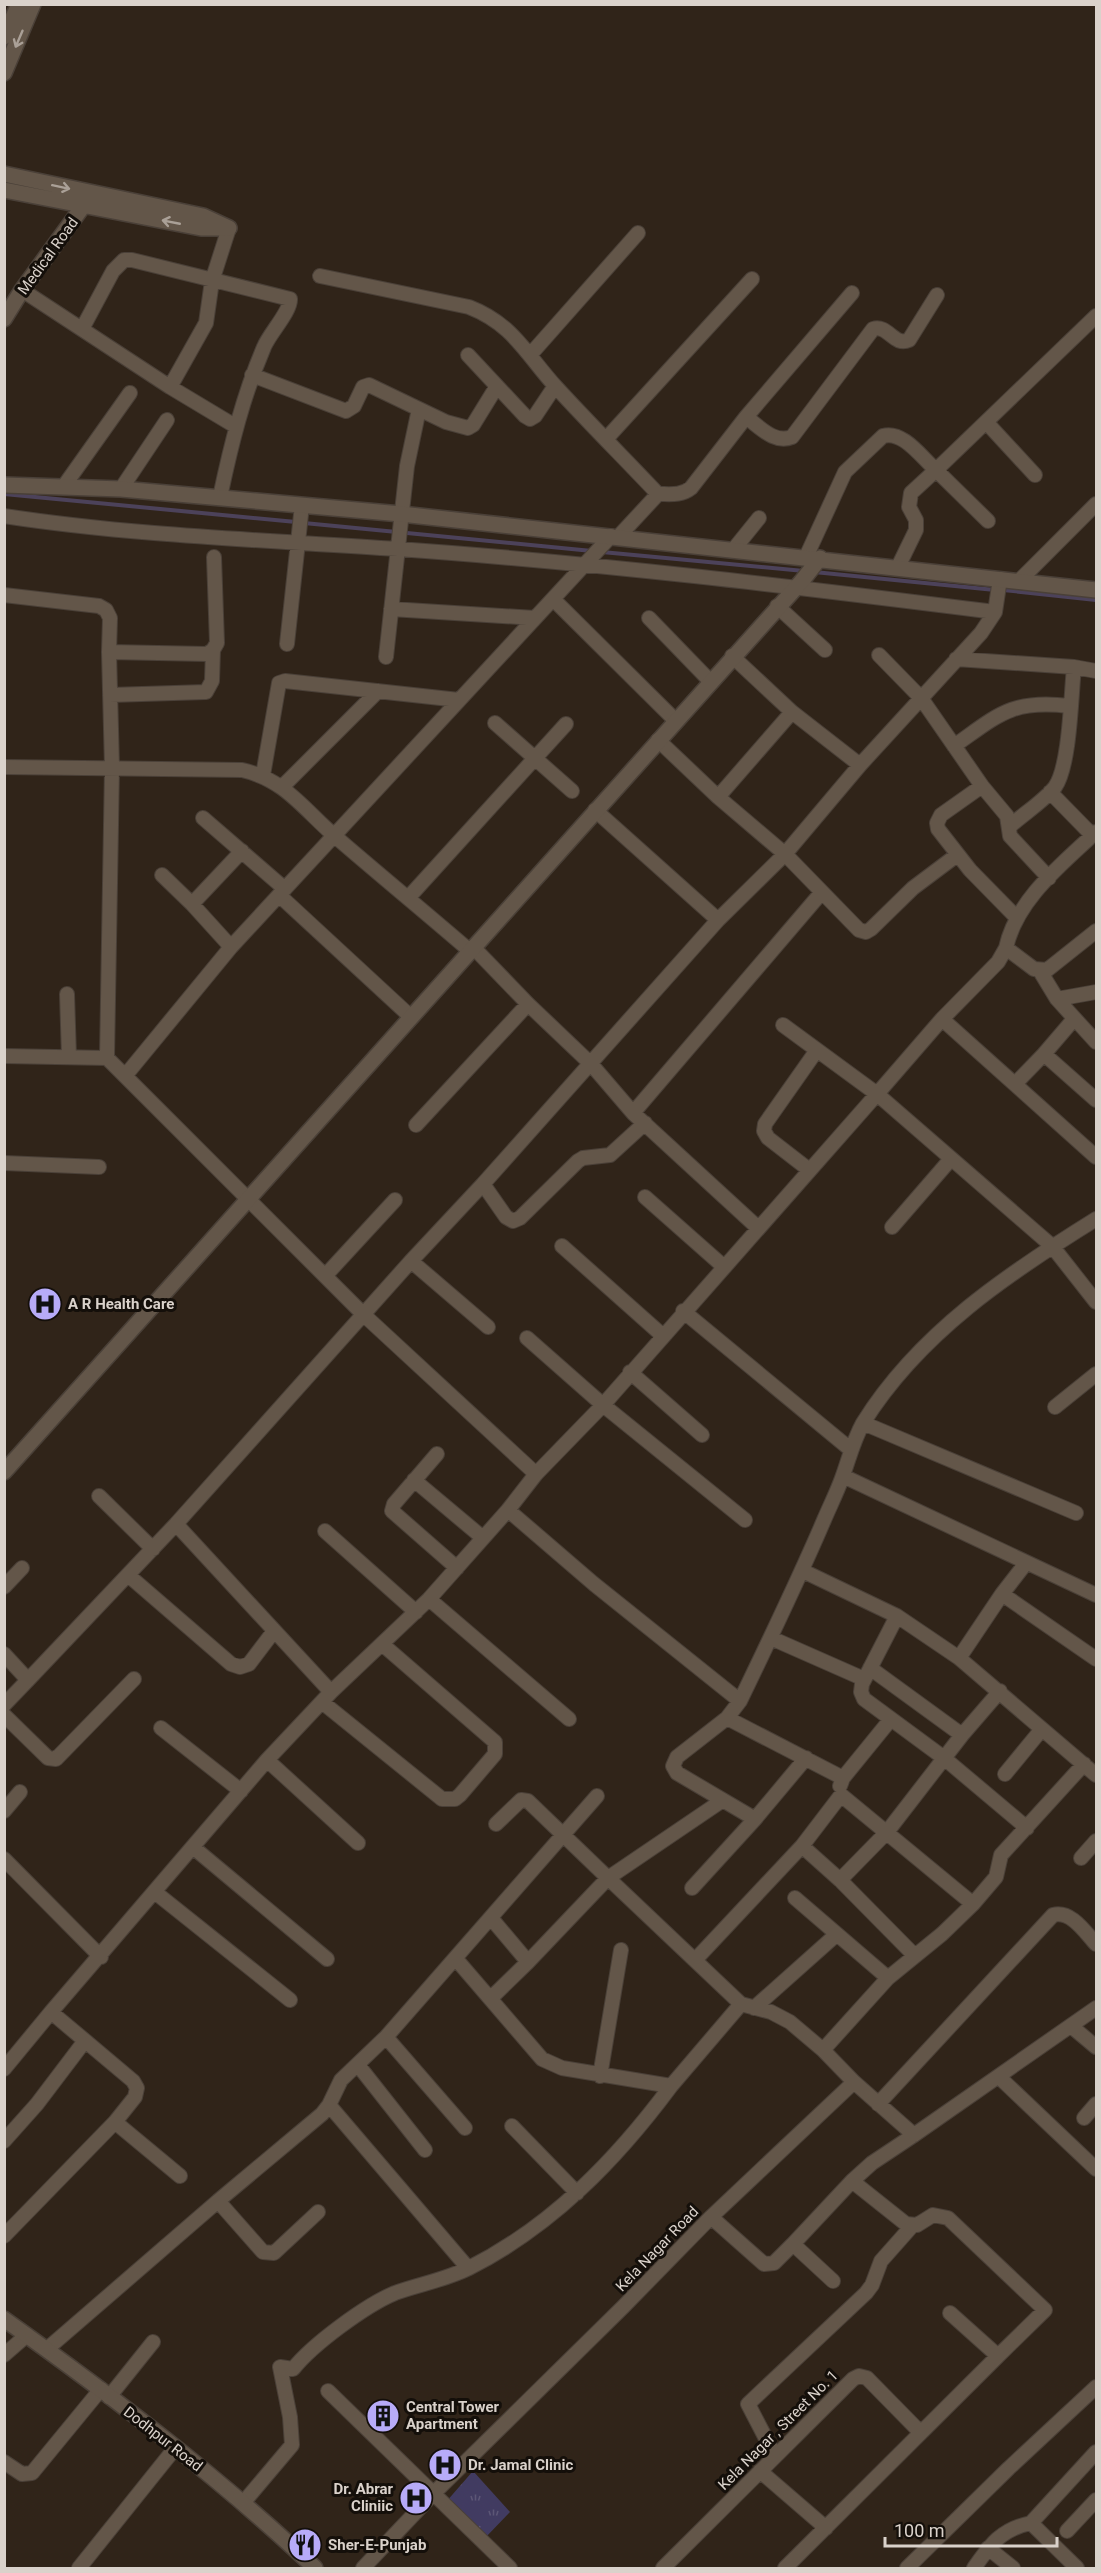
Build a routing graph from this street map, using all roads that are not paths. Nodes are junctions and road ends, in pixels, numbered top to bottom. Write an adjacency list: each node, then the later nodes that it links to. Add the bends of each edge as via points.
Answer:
1 (19, 4): 3 (street)
2 (33, 4): 4 (street, one-way to 4)
3 (4, 37)
4 (4, 73)
5 (4, 174): 7 (street, one-way to 7)
6 (4, 190): 7 (street)
7 (88, 199): 8 (street, via 201,228); 13 (street, Medical Road)
8 (229, 228): 12 (street)
9 (638, 233): 20 (street)
10 (320, 276): 20 (street, via 469,307 506,327)
11 (752, 279): 31 (street)
12 (213, 281): 18 (street, via 124,260 113,271); 21 (street, via 290,299 290,306 267,339); 24 (street, via 206,323)
13 (22, 290): 16 (street, Medical Road); 18 (street)
14 (852, 292): 27 (street)
15 (937, 295): 27 (street, via 909,340 899,341 884,329 873,329 792,437 776,439)
16 (4, 319)
17 (1094, 325): 29 (street)
18 (82, 329): 24 (street)
19 (468, 355): 22 (street)
20 (530, 355): 23 (street)
21 (252, 375): 26 (street, via 346,411 351,410 366,385); 30 (street)
22 (497, 386): 23 (street, via 530,418); 26 (street, via 468,428)
23 (555, 386): 31 (street)
24 (171, 387): 30 (street)
25 (130, 393): 35 (street)
26 (419, 409): 41 (street)
27 (746, 417): 37 (street, via 691,488 685,493)
28 (167, 420): 36 (street)
29 (987, 423): 32 (street); 33 (street)
30 (235, 426): 38 (street)
31 (606, 439): 37 (street)
32 (936, 470): 44 (street); 51 (street, via 911,493 909,507 916,530); 52 (street, via 900,437 883,436 845,472)
33 (1035, 475)
34 (4, 485): 35 (street)
35 (64, 486): 36 (street)
36 (121, 489): 38 (street)
37 (658, 494): 45 (street)
38 (220, 497): 40 (street)
39 (1096, 504): 53 (street)
40 (301, 513): 41 (street); 46 (street)
41 (402, 514): 45 (street); 47 (street)
42 (4, 516): 46 (street, via 174,536)
43 (759, 518): 48 (street)
44 (988, 521)
45 (615, 536): 48 (street); 50 (street)
46 (297, 540): 47 (street); 62 (street)
47 (398, 549): 50 (street); 59 (street)
48 (734, 549): 52 (street)
49 (214, 557): 63 (street, via 217,644)
50 (591, 557): 52 (street); 57 (street)
51 (898, 567): 52 (street); 56 (street)
52 (807, 571): 56 (street); 58 (street)
53 (1019, 581): 54 (street); 56 (street)
54 (1096, 590)
55 (4, 595): 65 (street, via 99,606 110,618)
56 (998, 595): 69 (street, via 981,633)
57 (553, 599): 60 (street); 79 (street)
58 (777, 606): 64 (street); 67 (street)
59 (390, 609): 60 (street); 68 (street)
60 (535, 618): 76 (street)
61 (649, 618): 72 (street)
62 (287, 644)
63 (213, 650): 65 (street, via 207,654); 74 (street, via 212,681 206,692)
64 (825, 650)
65 (109, 652): 74 (street)
66 (879, 655): 75 (street)
67 (732, 656): 72 (street); 78 (street)
68 (386, 657)
69 (956, 659): 70 (street); 75 (street)
70 (1074, 667): 71 (street); 77 (street)
71 (1096, 671)
72 (710, 681): 79 (street)
73 (378, 691): 76 (street); 88 (street, via 279,683); 90 (street)
74 (110, 695): 87 (street)
75 (921, 698): 83 (street); 85 (street)
76 (459, 700): 98 (street)
77 (1069, 706): 83 (street, via 1024,705 992,719); 92 (street, via 1061,773)
78 (792, 712): 85 (street); 93 (street)
79 (675, 720): 82 (street)
80 (495, 723): 84 (street)
81 (566, 724): 84 (street)
82 (658, 740): 93 (street); 94 (street)
83 (954, 746): 89 (street)
84 (535, 758): 91 (street); 106 (street)
85 (860, 765): 100 (street)
86 (4, 767): 87 (street)
87 (112, 767): 88 (street, via 242,770); 128 (street)
88 (263, 775): 90 (street)
89 (982, 786): 96 (street, via 1007,816); 101 (street, via 938,818 938,829)
90 (282, 787): 98 (street)
91 (572, 790)
92 (1050, 792): 96 (street); 97 (street)
93 (718, 797): 100 (street)
94 (595, 810): 109 (street); 113 (street)
95 (203, 818): 99 (street)
96 (1009, 827): 103 (street, via 1010,836)
97 (1095, 834): 103 (street)
98 (334, 835): 104 (street); 106 (street)
99 (242, 851): 104 (street); 107 (street)
100 (785, 854): 105 (street); 109 (street)
101 (957, 855): 105 (street, via 913,888 866,932 859,930); 108 (street)
102 (162, 875): 107 (street)
103 (1049, 878): 108 (street)
104 (282, 892): 111 (street); 119 (street)
105 (822, 892): 134 (street)
106 (408, 898): 113 (street)
107 (192, 904): 111 (street)
108 (1017, 918): 112 (street)
109 (718, 920): 129 (street)
110 (1096, 931): 114 (street, via 1047,970)
111 (231, 947): 130 (street)
112 (1006, 948): 114 (street); 120 (street, via 998,962)
113 (471, 949): 118 (street); 119 (street)
114 (1040, 971): 117 (street)
115 (1096, 992): 117 (street)
116 (68, 994): 127 (street)
117 (1057, 999): 121 (street)
118 (528, 1004): 129 (street); 136 (street)
119 (411, 1017): 144 (street)
120 (942, 1019): 131 (street); 132 (street)
121 (1074, 1019): 123 (street); 125 (street)
122 (783, 1025): 124 (street)
123 (1096, 1042)
124 (817, 1050): 132 (street); 141 (street, via 764,1131)
125 (1044, 1054): 131 (street); 133 (street)
126 (4, 1056): 127 (street)
127 (69, 1057): 128 (street)
128 (107, 1058): 130 (street)
129 (591, 1064): 134 (street); 142 (street)
130 (125, 1076): 144 (street)
131 (1016, 1084): 137 (street)
132 (877, 1094): 138 (street); 141 (street)
133 (1096, 1100)
134 (633, 1113): 135 (street)
135 (645, 1123): 142 (street, via 610,1155 578,1161 513,1221); 147 (street)
136 (416, 1125)
137 (1094, 1149)
138 (950, 1160): 148 (street); 150 (street)
139 (4, 1163): 140 (street)
140 (99, 1167)
141 (808, 1169): 147 (street)
142 (483, 1184): 151 (street)
143 (645, 1197): 152 (street)
144 (249, 1198): 153 (street); 168 (street)
145 (395, 1200): 153 (street)
146 (1096, 1219): 150 (street)
147 (757, 1227): 152 (street)
148 (892, 1227)
149 (562, 1246): 158 (street)
150 (1052, 1246): 154 (street); 164 (street, via 980,1297 938,1333)
151 (411, 1261): 156 (street); 157 (street)
152 (723, 1266): 155 (street)
153 (325, 1276): 156 (street)
154 (1096, 1302)
155 (683, 1311): 158 (street); 166 (street)
156 (364, 1315): 169 (street); 176 (street)
157 (488, 1327)
158 (662, 1335): 160 (street)
159 (527, 1338): 162 (street)
160 (630, 1372): 162 (street); 165 (street)
161 (1096, 1374): 163 (street)
162 (603, 1405): 169 (street); 175 (street)
163 (1055, 1407)
164 (863, 1423): 166 (street); 174 (street)
165 (702, 1435)
166 (850, 1449): 170 (street)
167 (437, 1454): 171 (street)
168 (4, 1472)
169 (536, 1474): 173 (street)
170 (843, 1476): 180 (street); 183 (street)
171 (414, 1480): 178 (street); 182 (street, via 392,1511)
172 (99, 1496): 179 (street)
173 (508, 1510): 178 (street); 202 (street)
174 (1076, 1513)
175 (745, 1520)
176 (176, 1524): 179 (street); 191 (street)
177 (325, 1531): 189 (street)
178 (483, 1539): 182 (street)
179 (153, 1549): 184 (street)
180 (1026, 1563): 186 (street); 187 (street)
181 (22, 1568): 185 (street)
182 (457, 1568): 188 (street)
183 (803, 1571): 190 (street); 192 (street)
184 (128, 1575): 191 (street, via 231,1664 249,1664); 199 (street)
185 (4, 1587)
186 (1002, 1594): 195 (street); 196 (street)
187 (1096, 1595)
188 (429, 1599): 189 (street); 206 (street)
189 (416, 1612): 193 (street)
190 (897, 1616): 195 (street); 197 (street)
191 (274, 1630): 201 (street)
192 (771, 1638): 197 (street); 202 (street)
193 (382, 1644): 201 (street); 201 (street, via 495,1742 495,1754 460,1795 442,1799)
194 (4, 1654): 199 (street)
195 (959, 1658): 200 (street)
196 (1096, 1659)
197 (867, 1673): 207 (street, via 861,1692 864,1698); 210 (street)
198 (134, 1679): 204 (street, via 56,1759 48,1758)
199 (28, 1680): 203 (street)
200 (1000, 1691): 209 (street); 210 (street)
201 (327, 1697): 213 (street)
202 (740, 1701): 205 (street)
203 (4, 1705)
204 (4, 1715)
205 (727, 1718): 211 (street); 222 (street, via 676,1757 673,1766 677,1773)
206 (569, 1719)
207 (891, 1719): 212 (street); 217 (street)
208 (161, 1728): 218 (street)
209 (1042, 1729): 214 (street); 215 (street)
210 (962, 1735): 212 (street)
211 (806, 1758): 217 (street); 224 (street)
212 (944, 1758): 226 (street); 227 (street)
213 (267, 1760): 218 (street); 230 (street)
214 (1084, 1764): 216 (street); 226 (street)
215 (1005, 1774)
216 (1096, 1775)
217 (843, 1778): 220 (street)
218 (241, 1791): 232 (street)
219 (20, 1792): 223 (street)
220 (841, 1795): 227 (street); 231 (street)
221 (597, 1796): 228 (street)
222 (723, 1800): 224 (street); 235 (street)
223 (4, 1811)
224 (755, 1819): 237 (street)
225 (496, 1824): 228 (street, via 524,1799)
226 (1027, 1828): 240 (street, via 1001,1855 996,1877)
227 (887, 1832): 236 (street); 240 (street)
228 (562, 1834): 235 (street); 241 (street)
229 (1096, 1841): 233 (street)
230 (358, 1843)
231 (802, 1846): 236 (street); 249 (street)
232 (194, 1848): 238 (street); 247 (street)
233 (1081, 1858)
234 (4, 1859): 246 (street)
235 (608, 1878): 249 (street); 250 (street)
236 (840, 1880): 245 (street)
237 (692, 1888)
238 (156, 1893): 246 (street); 253 (street)
239 (795, 1898): 242 (street)
240 (973, 1904): 245 (street)
241 (491, 1918): 248 (street); 250 (street)
242 (837, 1934): 251 (street); 254 (street)
243 (1096, 1944): 268 (street, via 1069,1916 1053,1916)
244 (621, 1950): 264 (street)
245 (915, 1956): 251 (street)
246 (100, 1957): 256 (street)
247 (327, 1959)
248 (456, 1959): 252 (street); 258 (street)
249 (696, 1959): 254 (street)
250 (528, 1962): 252 (street)
251 (888, 1978): 261 (street)
252 (490, 1998): 264 (street, via 543,2059 562,2068)
253 (290, 2000)
254 (748, 2006): 261 (street, via 790,2022); 267 (street)
255 (1096, 2008): 257 (street)
256 (51, 2012): 259 (street); 263 (street)
257 (1071, 2026): 260 (street); 265 (street)
258 (386, 2037): 262 (street); 274 (street)
259 (84, 2042): 272 (street, via 137,2088 135,2097); 276 (street)
260 (1096, 2047)
261 (823, 2050): 266 (street)
262 (358, 2065): 270 (street, via 341,2080); 277 (street)
263 (4, 2068)
264 (600, 2076): 267 (street)
265 (999, 2077): 275 (street); 278 (street)
266 (854, 2082): 268 (street); 284 (street, Kela Nagar Road)
267 (671, 2086): 281 (street, via 636,2133)
268 (878, 2104): 275 (street)
269 (1096, 2104): 271 (street)
270 (329, 2105): 282 (street); 288 (street)
271 (1084, 2118)
272 (115, 2122): 279 (street); 286 (street)
273 (512, 2126): 281 (street)
274 (465, 2128)
275 (914, 2135): 280 (street)
276 (4, 2141)
277 (425, 2150)
278 (1096, 2169)
279 (180, 2176)
280 (852, 2181): 285 (street); 287 (street)
281 (577, 2193): 288 (street, via 522,2235)
282 (218, 2201): 283 (street, via 269,2254); 294 (street)
283 (318, 2212)
284 (711, 2217): 287 (street, via 764,2264 774,2264); 306 (street, Kela Nagar Road)
285 (912, 2226): 296 (street, via 933,2215 948,2218 1045,2310); 303 (street, via 881,2261 866,2293 748,2404)
286 (4, 2236)
287 (793, 2244): 289 (street)
288 (468, 2268): 308 (street, via 368,2307 303,2356 293,2369 280,2367 292,2445)
289 (833, 2282)
290 (950, 2313): 296 (street)
291 (4, 2319): 292 (street, Dodhpur Road)
292 (27, 2335): 294 (street, Dodhpur Road); 295 (street)
293 (153, 2342): 299 (street)
294 (47, 2349): 299 (street, Dodhpur Road)
295 (4, 2355)
296 (998, 2356): 300 (street)
297 (1096, 2387): 319 (street)
298 (328, 2391): 306 (street)
299 (105, 2393): 301 (street, Dodhpur Road); 304 (street, via 32,2473 22,2474)
300 (920, 2432): 303 (street, Kela Nagar , Street No. 1, via 867,2378 859,2376); 310 (street)
301 (176, 2447): 308 (street, Dodhpur Road); 313 (street)
302 (1096, 2452): 309 (street)
303 (775, 2456): 305 (street, Kela Nagar , Street No. 1)
304 (4, 2462)
305 (760, 2471): 310 (street); 317 (street, Kela Nagar , Street No. 1)
306 (434, 2493): 315 (street, Kela Nagar Road); 316 (street)
307 (1096, 2500): 311 (street)
308 (243, 2503): 314 (street, Dodhpur Road)
309 (1031, 2523): 312 (street, via 1013,2526); 322 (street)
310 (826, 2528): 318 (street)
311 (1067, 2531)
312 (988, 2548): 320 (street); 321 (street)
313 (79, 2568)
314 (315, 2568)
315 (363, 2568)
316 (510, 2568)
317 (663, 2568)
318 (785, 2568)
319 (907, 2568)
320 (974, 2568)
321 (1013, 2568)
322 (1077, 2568)

